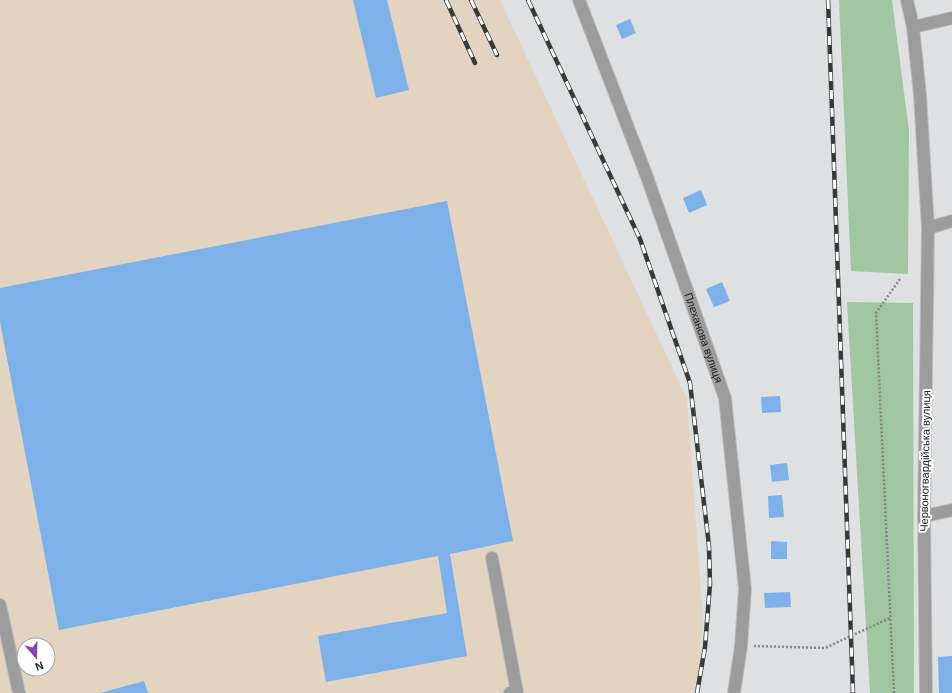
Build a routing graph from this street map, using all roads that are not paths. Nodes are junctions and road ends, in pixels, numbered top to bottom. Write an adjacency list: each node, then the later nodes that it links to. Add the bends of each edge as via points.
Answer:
1 (579, 0): 13 (street, Плеханова вулиця, via 647,177 725,398 745,590)
2 (907, 0): 4 (street, Червоногвардійська вулиця)
3 (952, 18): 4 (street)
4 (913, 27): 6 (street, Червоногвардійська вулиця)
5 (952, 220): 6 (street)
6 (928, 228): 8 (street, Червоногвардійська вулиця)
7 (952, 510): 8 (street)
8 (924, 516): 14 (street, Червоногвардійська вулиця)
9 (492, 558): 12 (street, via 517,692)
10 (0, 605): 11 (street)
11 (19, 693)
12 (510, 693)
13 (734, 693)
14 (926, 693)

